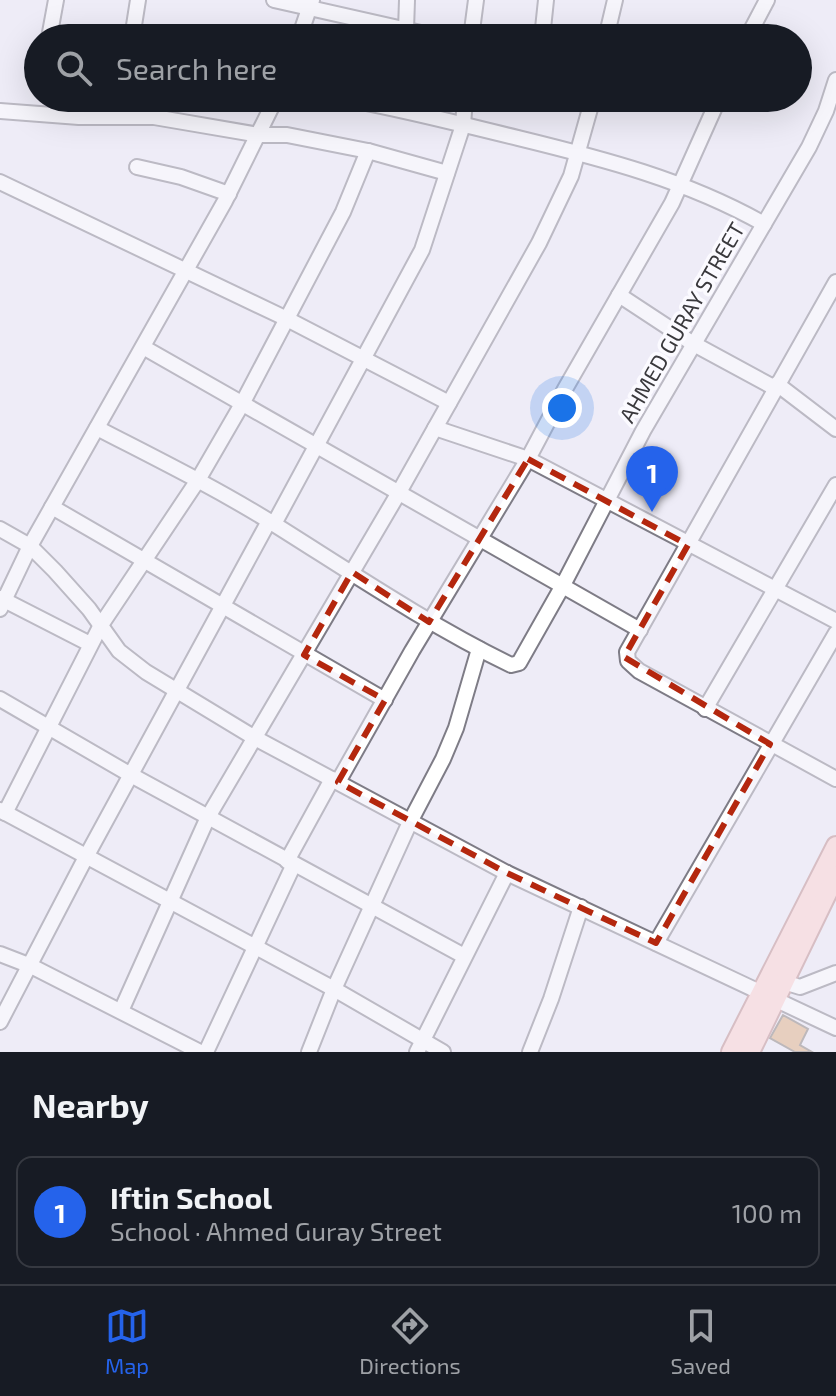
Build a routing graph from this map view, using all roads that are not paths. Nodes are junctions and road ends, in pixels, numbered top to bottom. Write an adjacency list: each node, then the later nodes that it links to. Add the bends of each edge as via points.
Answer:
1 (56, 0): 10 (street)
2 (138, 0): 11 (street)
3 (274, 0): 9 (street)
4 (407, 0): 14 (street)
5 (476, 0): 15 (street)
6 (546, 0): 16 (street)
7 (615, 0): 17 (street)
8 (767, 0): 18 (street)
9 (311, 4): 12 (street); 13 (street)
10 (52, 24)
11 (134, 24)
12 (304, 24)
13 (384, 24)
14 (406, 24)
15 (473, 24)
16 (543, 24)
17 (609, 24)
18 (754, 24)
19 (836, 80): 35 (street, AHMED GURAY STREET, via 809,147)
20 (0, 111): 27 (street, via 154,117)
21 (270, 112): 27 (street)
22 (404, 112): 26 (street)
23 (464, 112): 26 (street)
24 (589, 112): 29 (street)
25 (713, 112): 33 (street)
26 (463, 125): 29 (street); 31 (street)
27 (259, 135): 28 (street, via 287,135); 34 (street)
28 (368, 151): 31 (street); 39 (street)
29 (578, 153): 33 (street); 44 (street, via 539,243)
30 (137, 167): 34 (street)
31 (447, 173): 42 (street, via 422,250)
32 (0, 182): 36 (street)
33 (681, 183): 35 (street); 38 (street)
34 (229, 194): 36 (street)
35 (764, 224): 40 (street, AHMED GURAY STREET)
36 (185, 270): 39 (street); 41 (street)
37 (836, 282): 43 (street)
38 (619, 295): 40 (street); 50 (street)
39 (288, 319): 42 (street); 45 (street)
40 (692, 343): 43 (street); 54 (street, AHMED GURAY STREET)
41 (143, 347): 45 (street); 46 (street)
42 (365, 359): 44 (street); 49 (street)
43 (776, 386): 48 (street); 59 (street)
44 (449, 403): 47 (street)
45 (242, 404): 49 (street); 51 (street)
46 (97, 428): 51 (street); 55 (street)
47 (435, 428): 50 (street); 53 (street)
48 (836, 429)
49 (317, 447): 53 (street); 56 (street)
50 (528, 459): 54 (street); 58 (street)
51 (198, 480): 56 (street); 61 (street)
52 (836, 485): 64 (street)
53 (398, 494): 58 (street); 62 (street)
54 (605, 501): 59 (street); 63 (street, AHMED GURAY STREET)
55 (52, 507): 60 (street); 61 (street)
56 (271, 523): 62 (street); 66 (street)
57 (0, 529): 60 (street)
58 (480, 539): 63 (street); 68 (street)
59 (688, 545): 64 (street); 70 (street)
60 (30, 546): 65 (street); 69 (street)
61 (145, 561): 66 (street); 69 (street)
62 (352, 572): 68 (street); 74 (street)
63 (562, 587): 70 (street); 73 (street, AHMED GURAY STREET, via 519,663 511,665)
64 (776, 590): 67 (street); 78 (street)
65 (1, 602): 72 (street)
66 (222, 606): 74 (street); 75 (street)
67 (836, 621)
68 (429, 622): 73 (street); 77 (street)
69 (101, 625): 72 (street); 75 (street, via 119,651)
70 (640, 630): 78 (street, via 627,652 628,661)
71 (836, 633): 81 (street)
72 (90, 644): 79 (street)
73 (479, 649): 87 (street, via 456,728)
74 (304, 655): 77 (street); 80 (street)
75 (177, 691): 80 (street); 82 (street)
76 (0, 699): 79 (street)
77 (385, 700): 84 (street)
78 (705, 709): 81 (street)
79 (48, 727): 82 (street); 85 (street)
80 (255, 738): 84 (street); 86 (street)
81 (770, 744): 83 (street); 96 (street)
82 (131, 775): 86 (street); 89 (street)
83 (836, 779)
84 (335, 781): 87 (street); 90 (street)
85 (3, 812): 89 (street)
86 (208, 817): 90 (street); 93 (street)
87 (410, 822): 91 (street); 94 (street)
88 (836, 846): 102 (main road)
89 (86, 857): 93 (street); 100 (street)
90 (290, 863): 94 (street); 97 (street)
91 (507, 873): 95 (street); 99 (street)
92 (836, 875): 102 (main road)
93 (168, 902): 97 (street); 105 (street)
94 (373, 906): 99 (street); 103 (street)
95 (581, 907): 96 (street); 113 (street)
96 (656, 943): 104 (street)
97 (254, 946): 103 (street); 110 (street)
98 (0, 954): 100 (street)
99 (464, 956): 108 (street)
100 (31, 966): 105 (street); 106 (street)
101 (836, 973): 102 (street, via 800,987)
102 (777, 981): 104 (main road)
103 (334, 989): 108 (street); 111 (street)
104 (768, 998): 107 (street); 114 (main road); 115 (main road)
105 (121, 1011): 109 (street)
106 (0, 1022)
107 (836, 1028)
108 (420, 1046): 112 (street)
109 (191, 1050)
110 (206, 1052)
111 (309, 1052)
112 (443, 1052)
113 (530, 1052)
114 (731, 1052)
115 (750, 1052)

